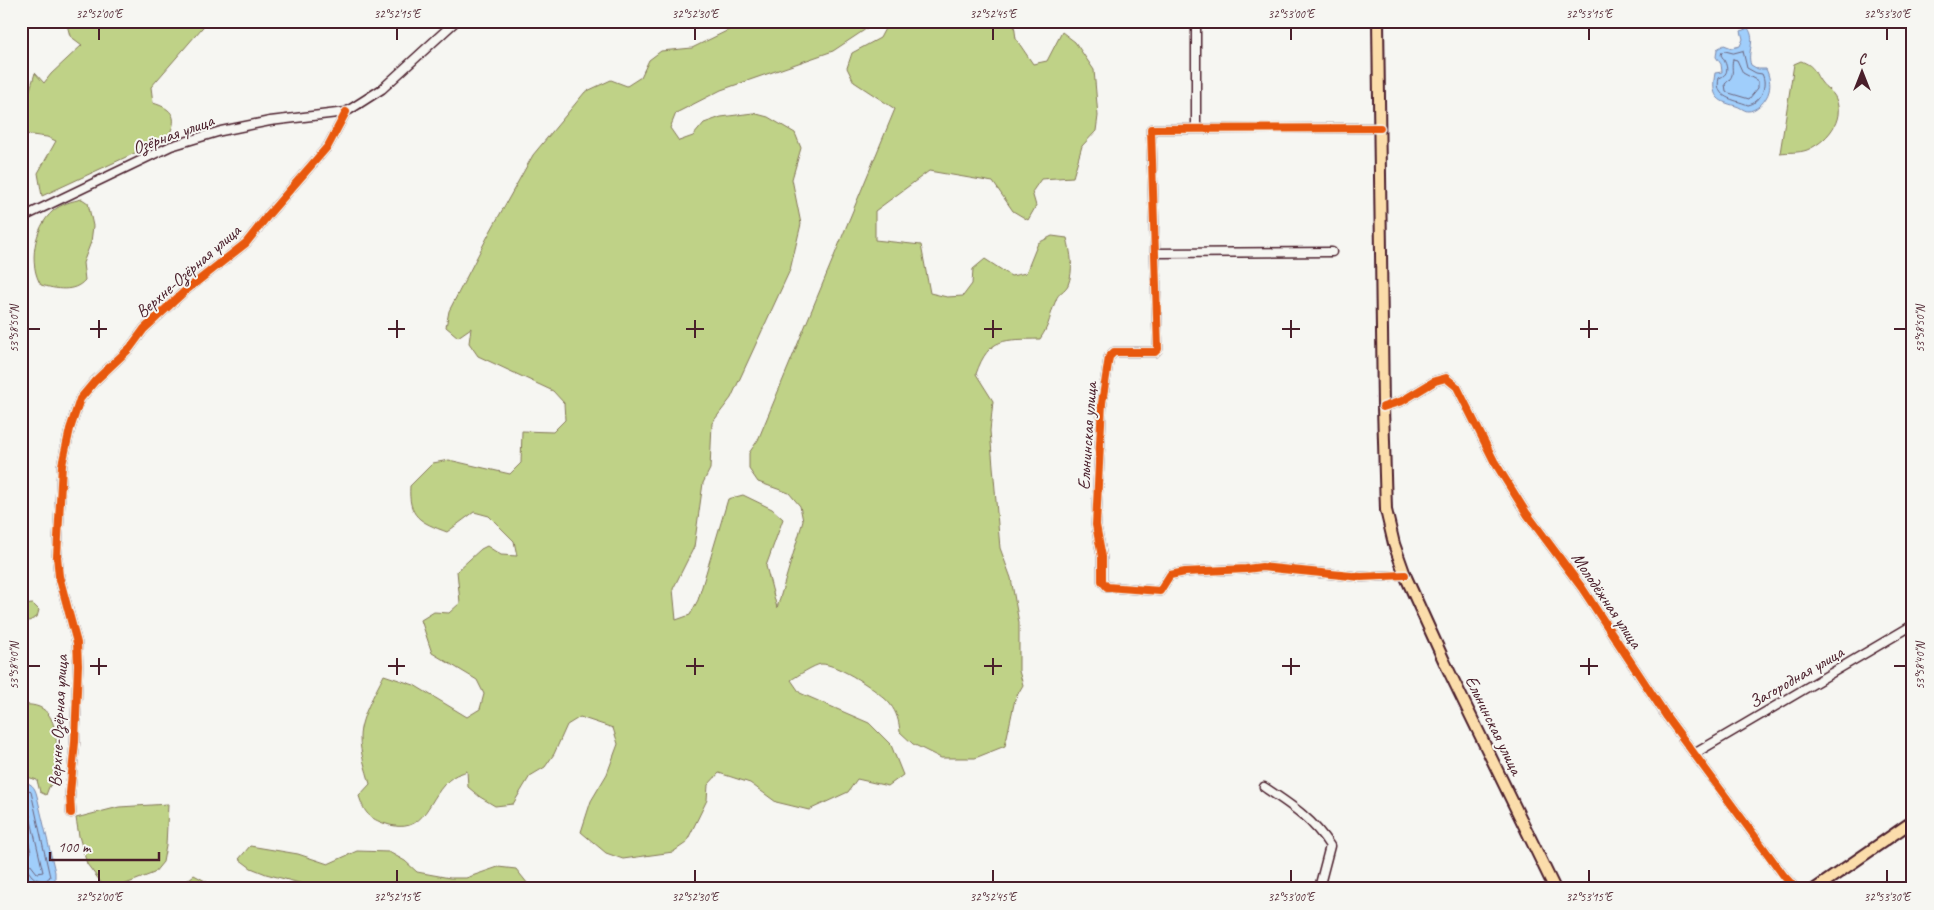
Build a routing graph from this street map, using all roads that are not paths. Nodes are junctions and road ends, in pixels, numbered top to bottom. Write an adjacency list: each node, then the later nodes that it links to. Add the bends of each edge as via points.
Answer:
1 (456, 21): 4 (street, via 382,90)
2 (1196, 21): 6 (street)
3 (1378, 21): 5 (main road, Ельнинская улица)
4 (346, 112): 7 (street, Озёрная улица, via 270,121 171,146); 15 (street, Верхне-Озёрная улица, via 328,146 246,244 185,291 144,329 80,400 62,465 57,556 59,576 77,643 70,793)
5 (1380, 128): 6 (street, Ельнинская улица); 10 (main road, Ельнинская улица)
6 (1196, 129): 9 (street, Ельнинская улица, via 1151,129)
7 (21, 218)
8 (1332, 252): 9 (street)
9 (1155, 253): 11 (street, Ельнинская улица, via 1158,349 1155,352 1114,352 1109,357 1102,403 1096,526 1102,557 1102,581 1107,587 1160,590 1170,575 1262,567 1361,577)
10 (1382, 407): 11 (main road, Ельнинская улица, via 1386,510); 13 (street, Молодёжная улица, via 1402,401 1434,381 1446,378 1457,387 1494,461 1527,514 1582,588)
11 (1405, 575): 18 (main road, Ельнинская улица)
12 (1913, 625): 13 (street, Загородная улица)
13 (1694, 754): 19 (street, Молодёжная улица)
14 (1264, 787): 17 (street, via 1320,830 1330,846)
15 (72, 813)
16 (1913, 820): 20 (main road)
17 (1320, 887)
18 (1555, 889)
19 (1796, 889)
20 (1815, 889)

